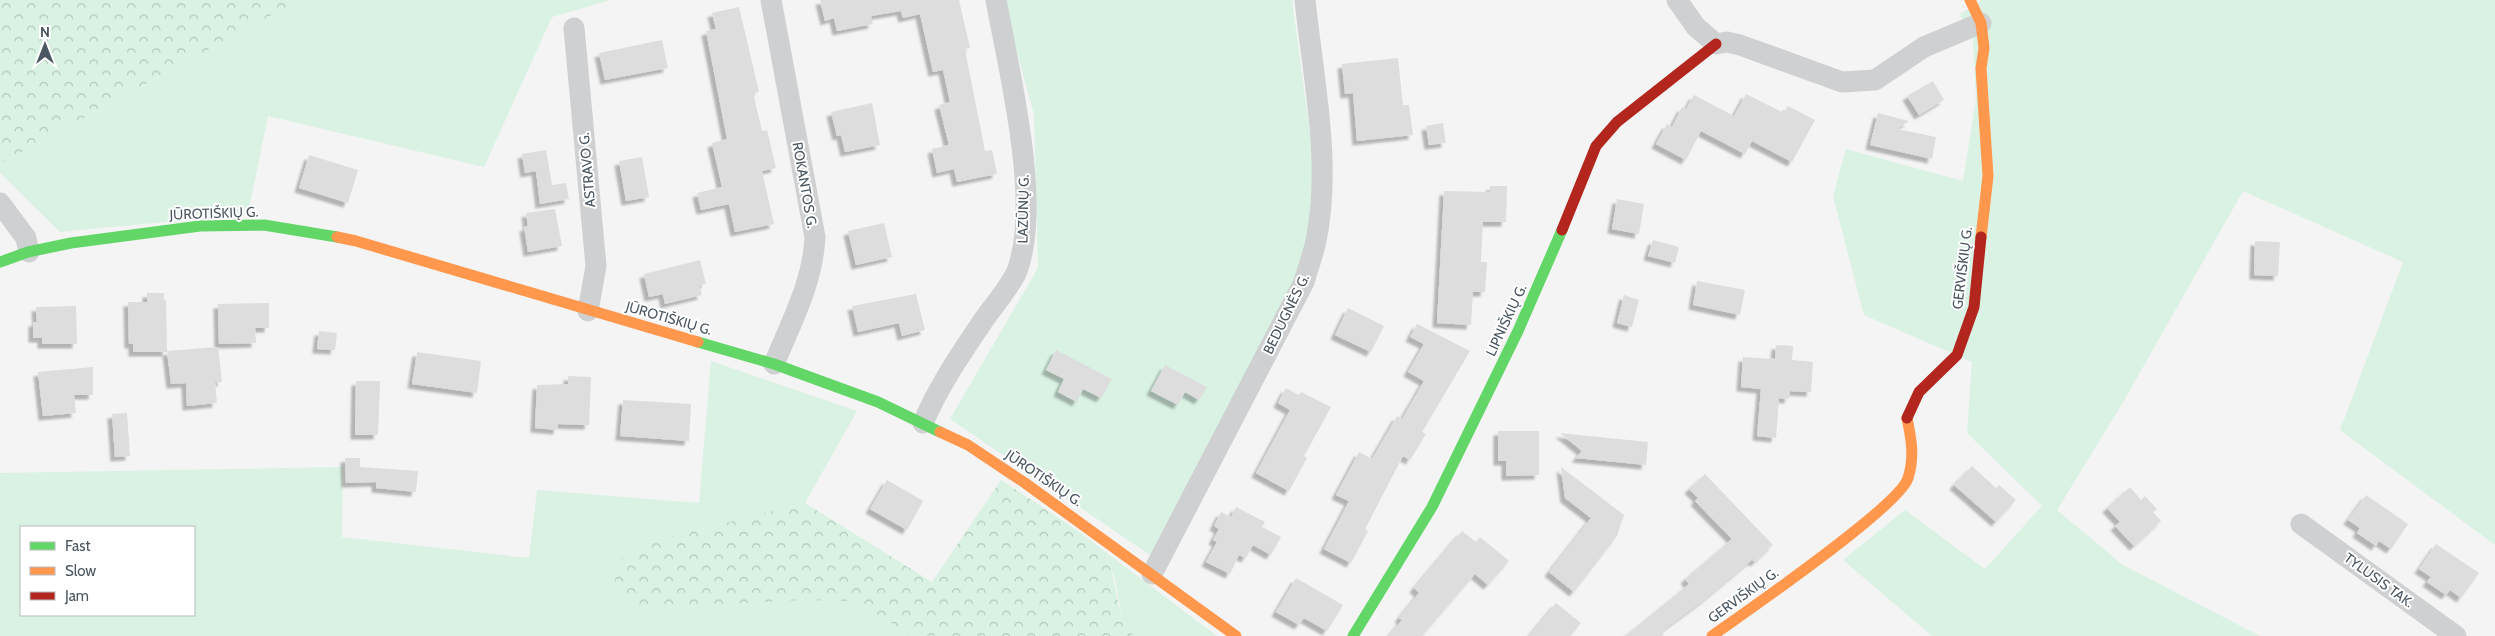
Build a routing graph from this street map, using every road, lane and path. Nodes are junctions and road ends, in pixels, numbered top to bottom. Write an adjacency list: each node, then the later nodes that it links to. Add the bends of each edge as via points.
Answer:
1 (771, 0): 13 (street, ROKANTOS G., via 815,237 808,281)
2 (996, 0): 14 (street, LAZŪNŲ G., via 1025,186 1022,250 1016,272 956,360)
3 (1304, 0): 16 (street, BEDUGNĖS G., via 1321,146 1321,197 1316,240 1304,282)
4 (1677, 0): 8 (street, via 1696,27)
5 (1970, 0): 6 (street, GERVIŠKIŲ G.)
6 (1981, 23): 8 (street, via 1924,48 1875,80 1842,82 1740,45); 19 (street, GERVIŠKIŲ G., via 1988,176 1974,308 1957,355 1919,392 1906,417 1913,448 1908,480 1885,505 1816,560)
7 (574, 28): 12 (street, ASTRAVO G., via 596,266)
8 (1716, 44): 18 (street, LIPNIŠKIŲ G., via 1617,122 1596,146 1518,331 1437,498)
9 (0, 203): 10 (street, via 26,238)
10 (29, 252): 11 (street, JŪROTIŠKIŲ G.); 12 (street, JŪROTIŠKIŲ G., via 71,242 191,227 250,224 290,228 356,242)
11 (0, 262)
12 (588, 311): 13 (street, JŪROTIŠKIŲ G.)
13 (774, 364): 14 (street, JŪROTIŠKIŲ G., via 878,402)
14 (924, 423): 16 (street, JŪROTIŠKIŲ G., via 968,445)
15 (2301, 524): 20 (street, TYLUSIS TAK.)
16 (1152, 574): 17 (street, JŪROTIŠKIŲ G.)
17 (1236, 636)
18 (1352, 636)
19 (1712, 636)
20 (2456, 636)

